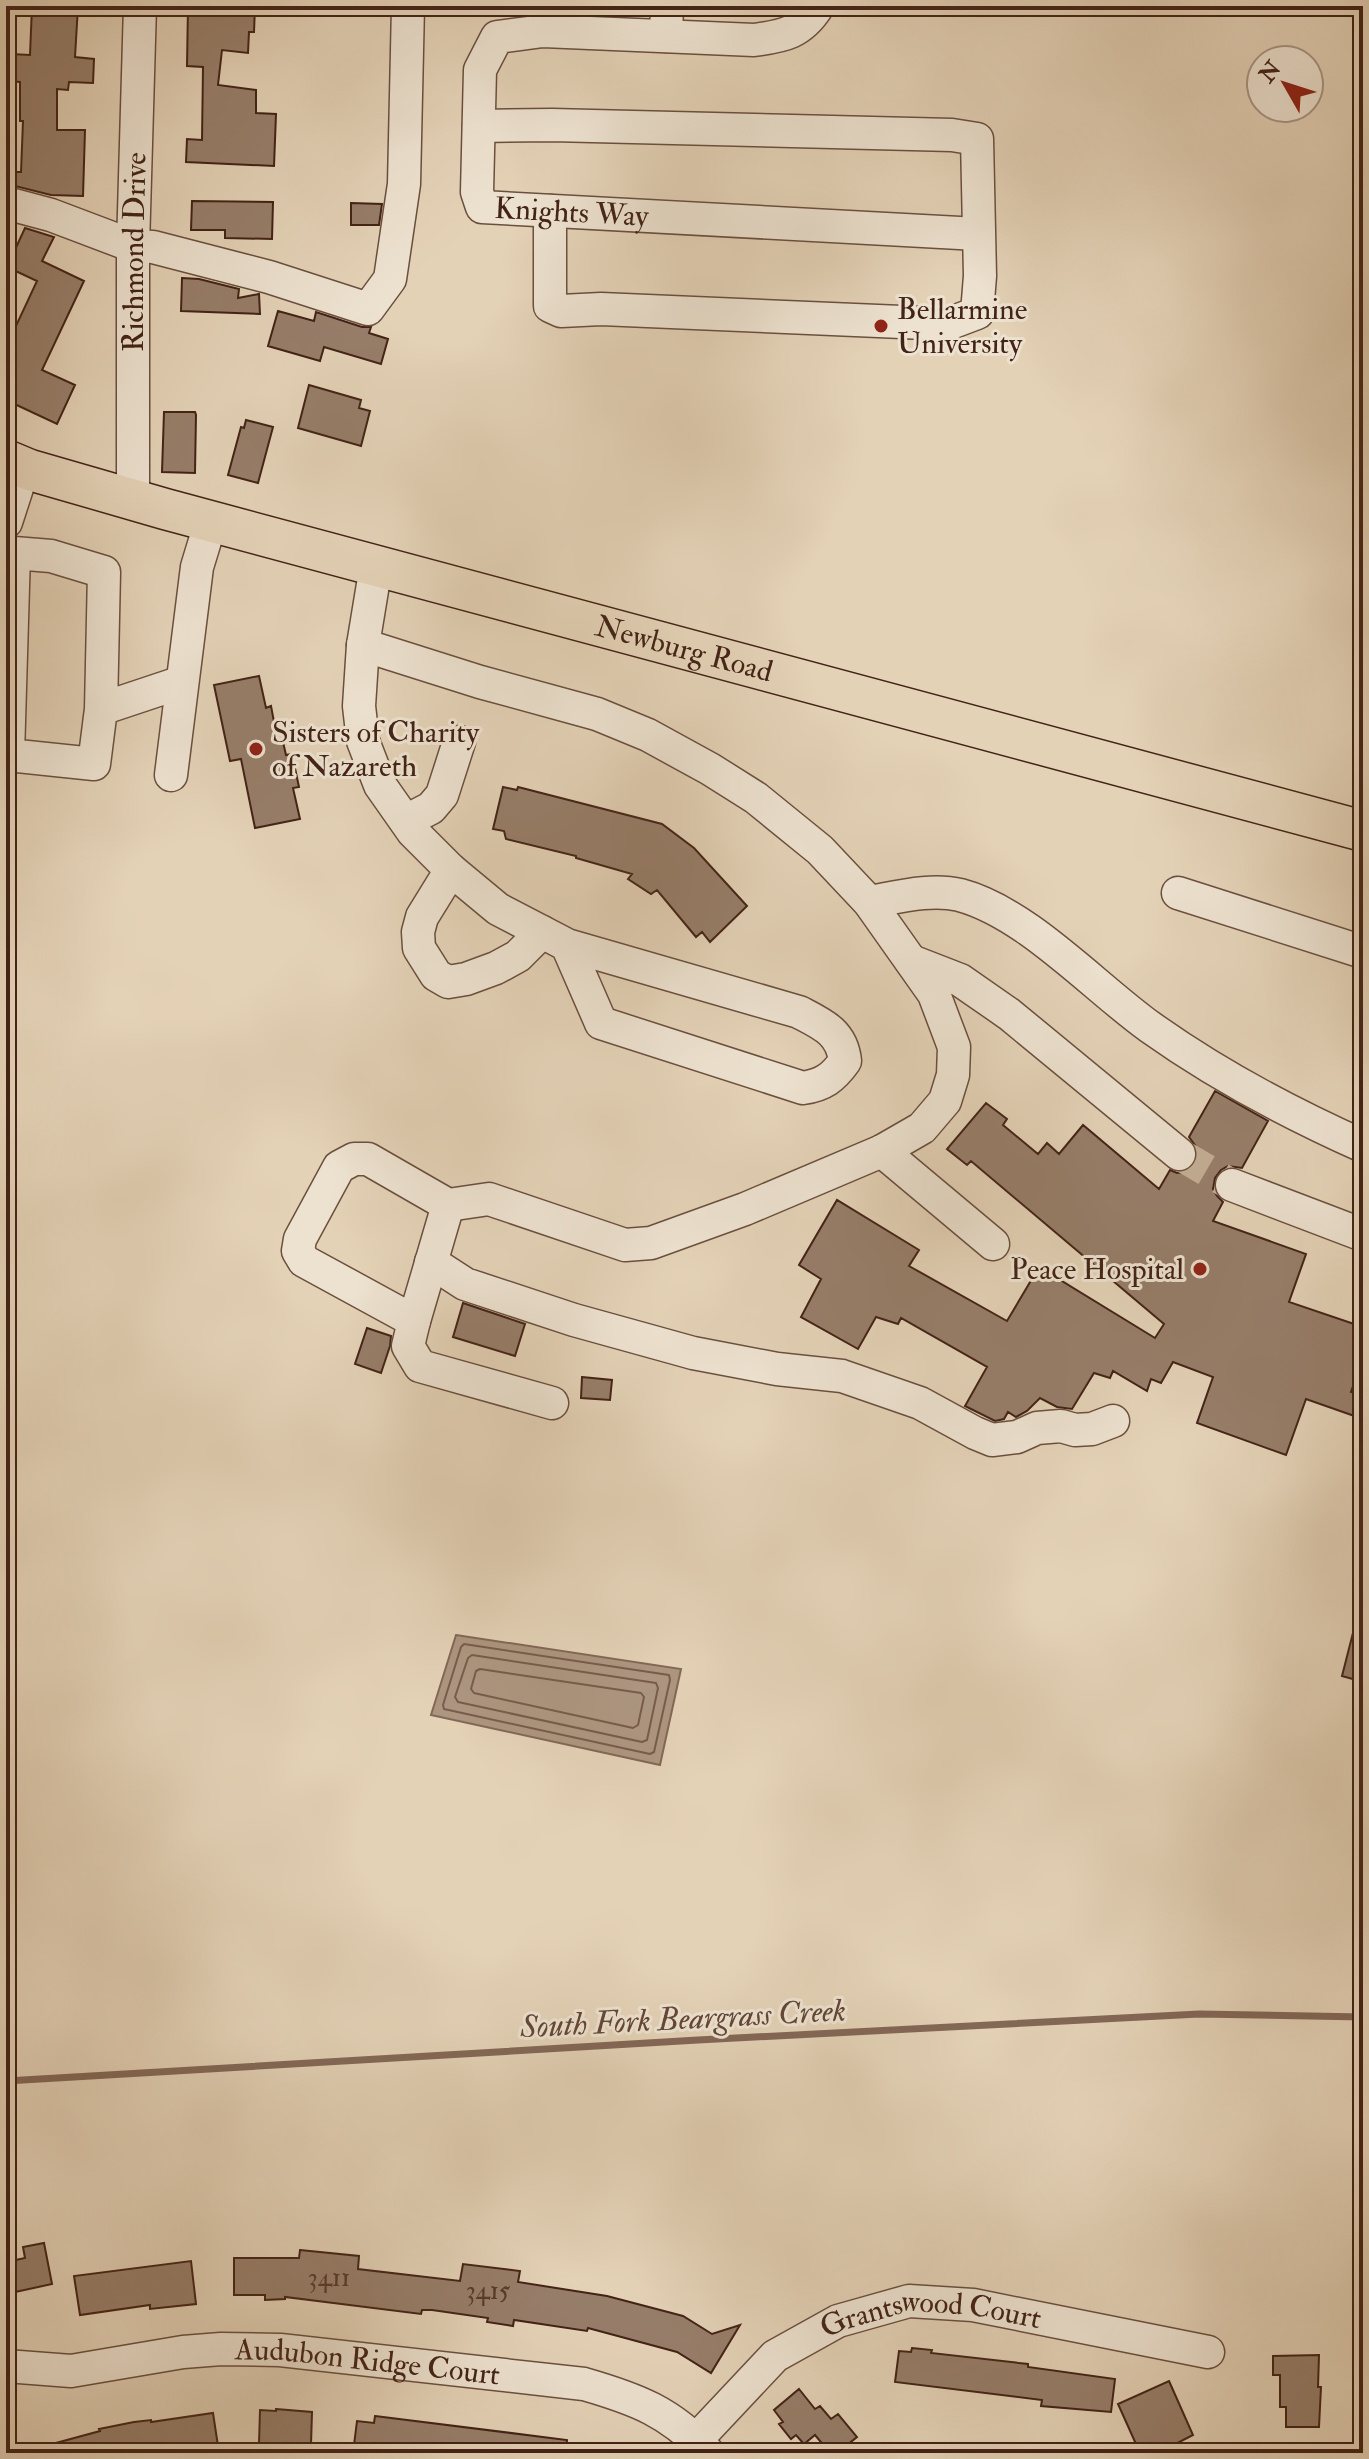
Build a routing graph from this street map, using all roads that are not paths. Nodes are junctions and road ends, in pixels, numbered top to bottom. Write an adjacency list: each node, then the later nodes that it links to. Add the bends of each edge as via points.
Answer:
1 (140, 6): 9 (street, Richmond Drive)
2 (408, 6): 9 (street, via 404,184 390,279 368,309 269,277)
3 (818, 6): 4 (street, Knights Way, via 808,22 784,36 754,40)
4 (666, 21): 5 (street, Knights Way, via 497,37 480,70)
5 (479, 126): 7 (street, Knights Way, via 477,192 482,207); 8 (street, via 977,139)
6 (6, 203): 9 (street)
7 (550, 211): 8 (street, Knights Way); 8 (street, via 550,306 561,311 948,324 977,313)
8 (978, 234)
9 (133, 246): 11 (street, Richmond Drive)
10 (13, 463): 11 (main road, Newburg Road); 13 (street, via 17,488)
11 (133, 500): 12 (main road, Newburg Road)
12 (211, 521): 14 (main road, Newburg Road); 16 (street, via 197,567)
13 (9, 539): 17 (street, via 104,572); 17 (street, via 8,755 94,764)
14 (376, 566): 15 (street); 21 (main road, Newburg Road)
15 (363, 645): 20 (street, via 363,741 380,785); 24 (street, via 597,714 648,735 756,798 820,850)
16 (182, 682): 17 (street); 19 (street)
17 (101, 709)
18 (459, 742): 20 (street, via 442,795 431,808)
19 (171, 775)
20 (406, 821): 22 (street)
21 (1363, 831)
22 (451, 870): 25 (street, via 498,909); 25 (street, via 418,932 419,948 436,975 448,982 466,979)
23 (1178, 893): 26 (street)
24 (869, 902): 27 (street); 28 (street, via 916,894 958,895 1006,913 1149,1027 1303,1119)
25 (555, 939): 25 (street, via 601,1023 803,1088 820,1085 845,1061 837,1035 799,1012)
26 (1363, 952)
27 (911, 961): 29 (street, via 934,994 954,1047 953,1075 945,1101 922,1128); 30 (street, via 960,980 1009,1014)
28 (1363, 1146)
29 (882, 1151): 32 (street, via 651,1243 625,1245 489,1199); 34 (street)
30 (1179, 1154)
31 (1232, 1185): 33 (street)
32 (448, 1205): 35 (street); 36 (street, via 368,1159 354,1159 339,1167 300,1239 298,1251 304,1261)
33 (1363, 1235)
34 (993, 1244)
35 (431, 1262): 36 (street); 38 (street, via 465,1284 678,1349 842,1376 920,1403 992,1440 1037,1428 1092,1429)
36 (414, 1321): 37 (street, via 408,1346 420,1366)
37 (552, 1403)
38 (1113, 1421)
39 (1208, 2352): 41 (street, Grantswood Court, via 973,2305 909,2301 838,2321 775,2356)
40 (6, 2366): 41 (street, Audubon Ridge Court, via 71,2371 221,2349 344,2356 584,2384 653,2409)
41 (702, 2446)

